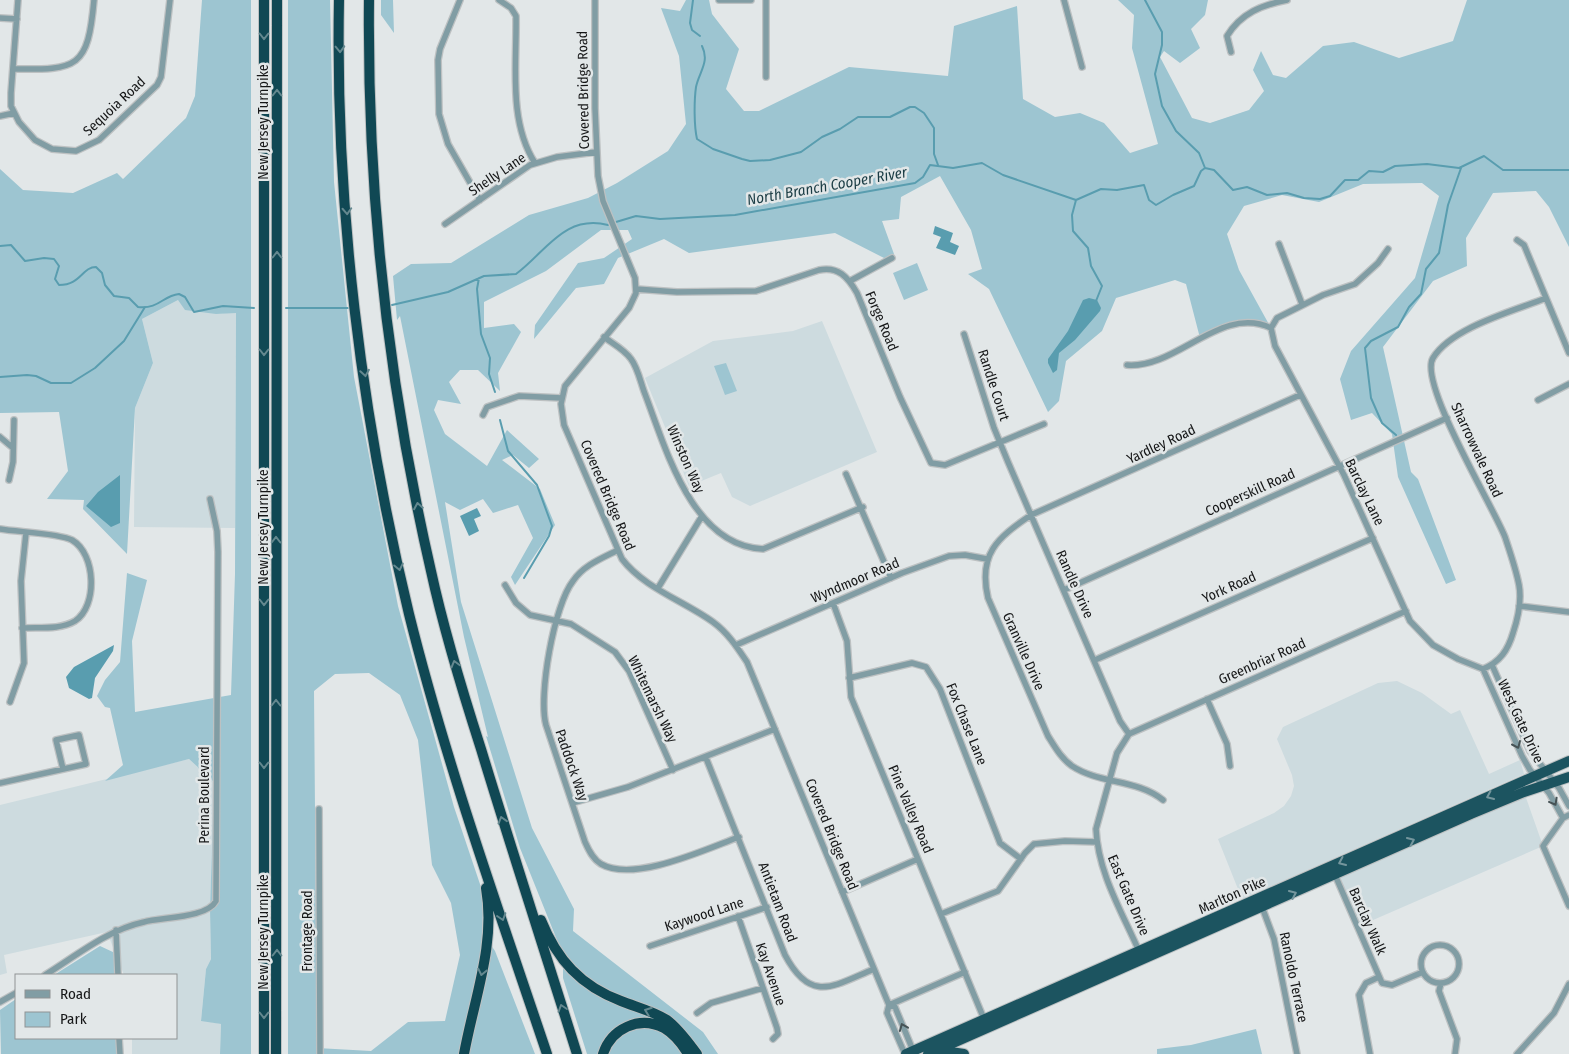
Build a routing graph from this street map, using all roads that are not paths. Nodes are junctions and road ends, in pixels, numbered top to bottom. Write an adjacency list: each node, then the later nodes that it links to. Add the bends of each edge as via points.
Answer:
1 (18, 0): 17 (street, Sequoia Road)
2 (94, 0): 20 (street, via 86,48 73,63 54,70)
3 (170, 0): 22 (street, Sequoia Road, via 161,77 155,87 99,140 76,151 52,149 26,132)
4 (264, 0): 132 (highway, New Jersey Turnpike, one-way to 132)
5 (277, 0): 133 (highway, New Jersey Turnpike, one-way to 5)
6 (339, 0): 99 (highway, one-way to 99, via 348,236 374,433 409,613 437,717)
7 (369, 0): 98 (highway, one-way to 7, via 462,691 431,572 396,381 382,288 373,189 368,76)
8 (460, 0): 26 (street, via 440,49 439,114 448,144)
9 (499, 0): 25 (street, via 516,16 517,123)
10 (595, 0): 24 (street, Covered Bridge Road)
11 (719, 0): 12 (street)
12 (751, 0)
13 (766, 0): 21 (street)
14 (1064, 0): 19 (street)
15 (1287, 0): 18 (street, via 1261,6 1234,24 1227,36)
16 (0, 18): 17 (street)
17 (17, 19): 20 (street, Sequoia Road)
18 (1231, 52)
19 (1082, 67)
20 (13, 69): 22 (street, Sequoia Road, via 11,93)
21 (766, 78)
22 (14, 113): 23 (street)
23 (0, 116)
24 (596, 152): 25 (street, Shelly Lane); 33 (street, Covered Bridge Road, via 600,188 635,278)
25 (535, 163): 26 (street, Shelly Lane)
26 (480, 200): 27 (street, Shelly Lane)
27 (445, 224)
28 (1517, 240): 34 (street, via 1524,245)
29 (1279, 244): 35 (street)
30 (1388, 249): 35 (street, via 1373,269 1355,284)
31 (892, 258): 32 (street)
32 (850, 281): 33 (street, Forge Road, via 842,273 827,268 756,291); 50 (street, Forge Road, via 931,463 945,465)
33 (636, 289): 38 (street, Covered Bridge Road, via 629,308)
34 (1546, 298): 39 (street); 46 (street, Sharrowvale Road, via 1475,326 1456,337 1432,359 1434,388)
35 (1302, 304): 36 (street, via 1277,318)
36 (1271, 328): 40 (street, via 1250,322 1229,326 1148,365); 42 (street, Barclay Lane, via 1275,346)
37 (964, 334): 50 (street, Randle Court)
38 (604, 337): 43 (street, Covered Bridge Road, via 572,375); 58 (street, Winston Way, via 631,358 681,483)
39 (1569, 353)
40 (1128, 365)
41 (1569, 384): 44 (street)
42 (1300, 395): 52 (street, Barclay Lane); 57 (street, Yardley Road)
43 (562, 398): 45 (street, via 519,396 487,407); 62 (street, Covered Bridge Road, via 564,425)
44 (1538, 400)
45 (484, 415)
46 (1447, 418): 52 (street, Cooperskill Road); 69 (street, Sharrowvale Road, via 1505,536 1519,584)
47 (14, 420): 51 (street)
48 (1044, 424): 50 (street, Forge Road)
49 (0, 437): 51 (street)
50 (1000, 443): 57 (street, Randle Drive)
51 (13, 448): 54 (street)
52 (1339, 466): 61 (street, Barclay Lane); 67 (street, Cooperskill Road)
53 (846, 474): 56 (street)
54 (9, 480)
55 (210, 499): 110 (street, Perina Boulevard, via 218,552 216,901 208,910 197,914 143,922)
56 (863, 507): 58 (street, Winston Way, via 763,549 751,549 732,542); 64 (street)
57 (1031, 515): 63 (street, via 1002,538); 67 (street, Randle Drive)
58 (702, 516): 66 (street)
59 (0, 529): 60 (street)
60 (26, 533): 73 (street, via 21,581); 73 (street, via 62,537 77,544 89,564 90,593 87,607 75,620 56,626)
61 (1374, 538): 70 (street, Barclay Lane); 75 (street, York Road)
62 (616, 551): 66 (street, Covered Bridge Road, via 627,566); 72 (street, Paddock Way, via 583,569 572,582)
63 (987, 559): 64 (street, Wyndmoor Road, via 949,556); 88 (street, Granville Drive, via 984,572 988,598 1048,736 1074,767)
64 (892, 578): 68 (street, Wyndmoor Road)
65 (505, 585): 72 (street, Whitemarsh Way, via 530,615)
66 (658, 588): 74 (street, Covered Bridge Road, via 714,622)
67 (1064, 590): 75 (street, Randle Drive)
68 (832, 603): 74 (street, Wyndmoor Road); 77 (street, Pine Valley Road, via 846,641)
69 (1519, 606): 71 (street); 76 (street, Sharrowvale Road, via 1508,645 1500,658)
70 (1406, 611): 76 (street, Barclay Lane, via 1421,635 1433,645 1458,659); 78 (street, Greenbriar Road)
71 (1569, 612)
72 (556, 619): 86 (street, Whitemarsh Way, via 571,624 609,647 623,661); 92 (street, Paddock Way, via 542,710)
73 (22, 628): 79 (street, via 24,663)
74 (736, 645): 80 (street, Covered Bridge Road, via 754,676)
75 (1095, 660): 81 (street, Randle Drive)
76 (1488, 667): 89 (street, West Gate Drive); 89 (street, West Gate Drive, one-way to 89, via 1522,756)
77 (849, 678): 100 (street, Pine Valley Road, via 850,697); 101 (street, Fox Chase Lane, via 912,664 926,667 940,689 1000,842)
78 (1207, 699): 81 (street, Greenbriar Road); 84 (street, via 1227,744)
79 (10, 702)
80 (775, 729): 82 (street); 103 (street, Covered Bridge Road)
81 (1129, 734): 88 (street, East Gate Drive, via 1117,753)
82 (706, 758): 86 (street); 96 (street, Antietam Road)
83 (1569, 761): 89 (highway, Marlton Pike)
84 (1230, 766)
85 (64, 769): 85 (street, via 86,764 79,735 56,740); 90 (street)
86 (673, 770): 92 (street)
87 (1569, 778): 89 (highway, Marlton Pike)
88 (1109, 779): 91 (street, Granville Drive, via 1145,789); 97 (street, East Gate Drive, via 1097,828)
89 (1544, 780): 93 (street); 95 (street, one-way to 95); 102 (highway, Marlton Pike, one-way to 89, via 1524,792); 104 (highway, Marlton Pike, one-way to 104)
90 (0, 783)
91 (1163, 800)
92 (572, 803): 96 (street, Paddock Way, via 589,852 602,864 623,870 666,863)
93 (1569, 806)
94 (319, 809): 134 (street, Frontage Road)
95 (1567, 816): 105 (street, via 1543,846)
96 (739, 837): 106 (street, Antietam Road)
97 (1097, 842): 101 (street, via 1034,844); 112 (street, East Gate Drive, via 1105,875)
98 (509, 844): 137 (highway, one-way to 98); 140 (highway, one-way to 98, via 684,1036 666,1020 596,991 558,957)
99 (481, 854): 135 (highway, one-way to 135, via 490,908 489,931); 136 (highway, one-way to 136)
100 (918, 859): 103 (street); 108 (street, Pine Valley Road)
101 (1021, 859): 108 (street, via 998,891)
102 (1335, 875): 107 (highway, Marlton Pike, one-way to 102); 119 (street, Barclay Walk)
103 (842, 892): 114 (street, Covered Bridge Road)
104 (1243, 905): 112 (highway, Marlton Pike); 113 (highway, via 1238,914 1176,941)
105 (1569, 906)
106 (767, 907): 109 (street, Kaywood Lane); 114 (street, Antietam Road, via 785,955 806,983 831,987)
107 (1262, 907): 113 (highway, Marlton Pike); 143 (street, Ranoldo Terrace, via 1274,939)
108 (941, 914): 115 (street, Pine Valley Road)
109 (738, 916): 111 (street, Kaywood Lane); 122 (street, Kay Avenue)
110 (116, 930): 117 (street, Perina Boulevard); 118 (street)
111 (650, 946)
112 (1139, 951): 127 (highway, Marlton Pike)
113 (1153, 956): 130 (highway, Marlton Pike)
114 (874, 969): 125 (street, Covered Bridge Road)
115 (965, 972): 125 (street); 127 (street, Pine Valley Road)
116 (1423, 972): 119 (street, Barclay Walk, via 1390,986 1382,983); 120 (street, via 1430,980); 120 (street, via 1421,960 1427,950 1438,945 1450,948 1458,957 1458,970 1450,980)
117 (47, 974)
118 (118, 974)
119 (1379, 977): 144 (street, Barclay Walk, via 1365,984 1359,997)
120 (1440, 983): 145 (street, via 1439,991 1457,1039)
121 (1569, 984): 146 (street, via 1554,1013)
122 (763, 988): 126 (street, via 711,1003); 129 (street, Kay Avenue, via 778,1034)
123 (15, 994): 124 (street)
124 (0, 1002)
125 (889, 1005): 141 (street, Covered Bridge Road, via 886,1013 904,1052); 141 (street, Covered Bridge Road, one-way to 125, via 912,1048 895,1007)
126 (696, 1013)
127 (984, 1019): 141 (highway, Marlton Pike)
128 (120, 1039): 131 (street)
129 (773, 1039)
130 (932, 1052): 142 (highway)
131 (120, 1054)
132 (264, 1054)
133 (276, 1054)
134 (320, 1054)
135 (464, 1054)
136 (547, 1054)
137 (577, 1054)
138 (603, 1054): 139 (highway, via 610,1040 621,1030 633,1024 648,1023 669,1032)
139 (688, 1054)
140 (697, 1054)
141 (908, 1054)
142 (964, 1054)
143 (1298, 1054)
144 (1370, 1054)
145 (1455, 1054)
146 (1517, 1054)

